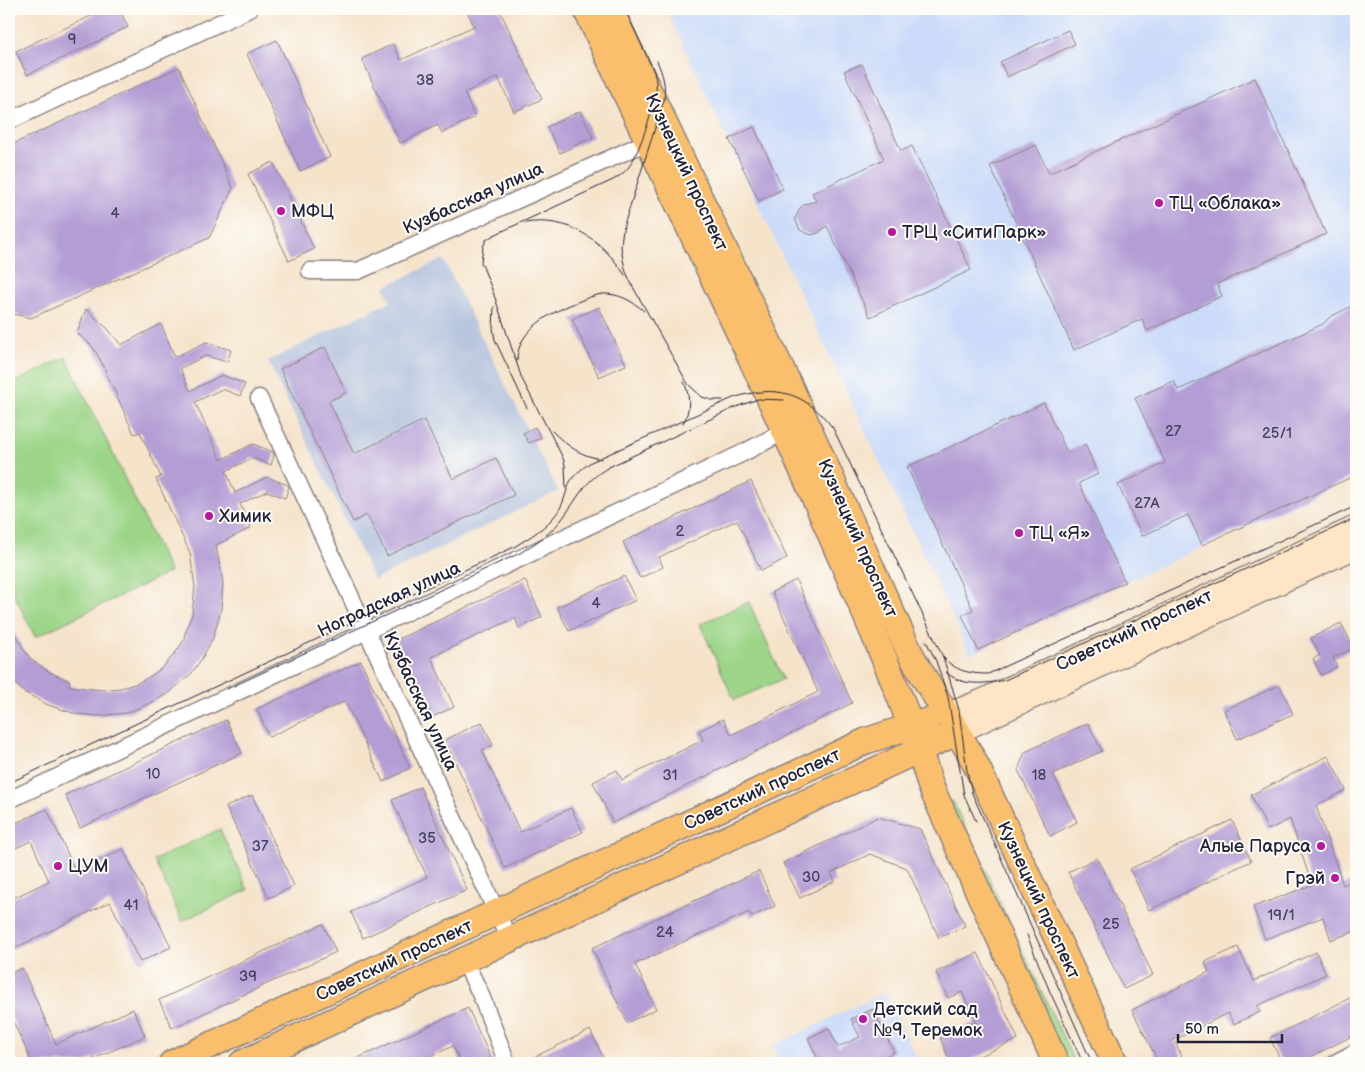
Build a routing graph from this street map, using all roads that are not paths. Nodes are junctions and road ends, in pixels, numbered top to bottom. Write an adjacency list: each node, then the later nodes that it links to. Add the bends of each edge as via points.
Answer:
1 (249, 9): 4 (street)
2 (586, 9): 5 (main road, Кузнецкий проспект)
3 (610, 9): 12 (main road, Кузнецкий проспект, via 790,389 909,651)
4 (9, 121)
5 (648, 142): 6 (street, Кузбасская улица, via 358,271); 8 (main road, Кузнецкий проспект)
6 (310, 271)
7 (258, 398): 11 (street, Кузбасская улица)
8 (785, 431): 11 (street, Ноградская улица, via 743,454); 13 (main road, Кузнецкий проспект)
9 (1356, 527): 12 (main road, Советский проспект, via 979,702)
10 (1356, 547): 12 (main road, Советский проспект)
11 (366, 632): 15 (street, Ноградская улица); 16 (street, Кузбасская улица)
12 (952, 723): 13 (main road, Советский проспект); 14 (main road, Советский проспект); 24 (main road, Кузнецкий проспект, via 987,788)
13 (912, 726): 14 (main road, Кузнецкий проспект); 16 (main road, Советский проспект, via 866,741)
14 (920, 750): 17 (main road, Советский проспект); 23 (main road, Кузнецкий проспект, via 931,787)
15 (9, 800)
16 (497, 912): 17 (street, Кузбасская улица); 20 (main road, Советский проспект)
17 (509, 939): 18 (main road, Советский проспект)
18 (464, 960): 21 (main road, Советский проспект); 22 (street)
19 (1356, 1052): 25 (street)
20 (172, 1063)
21 (242, 1063)
22 (507, 1063)
23 (1056, 1063)
24 (1115, 1063)
25 (1335, 1063)

